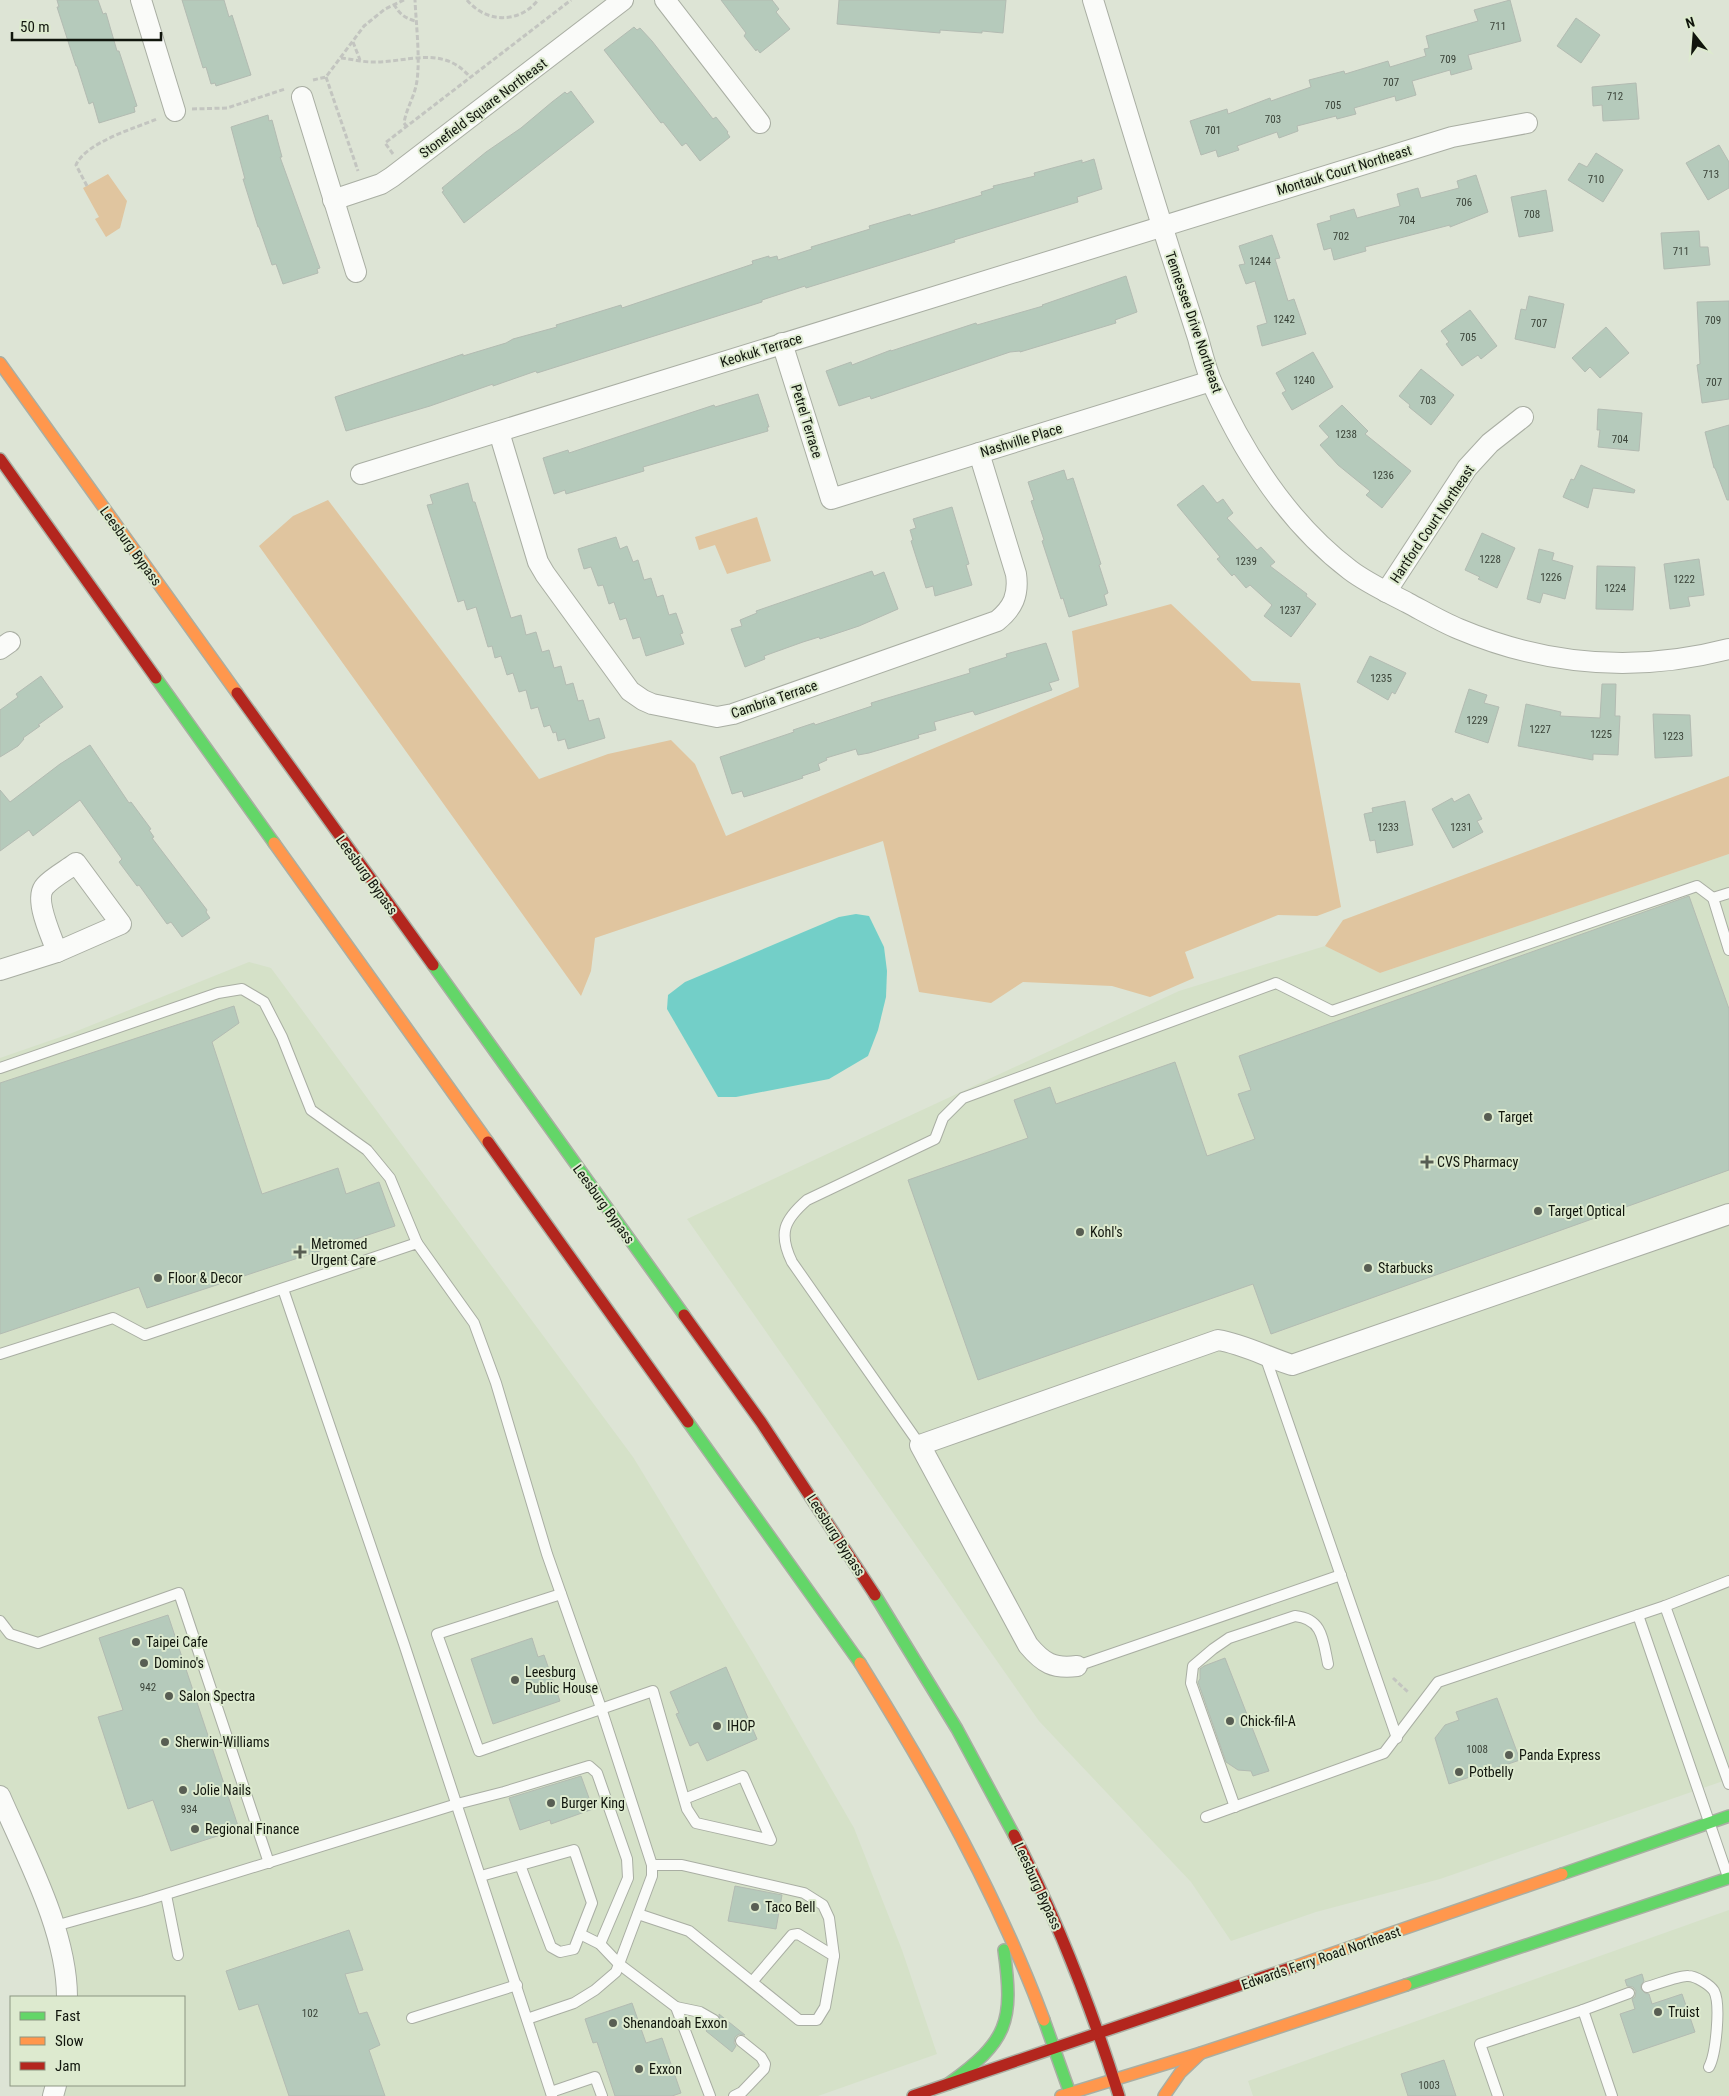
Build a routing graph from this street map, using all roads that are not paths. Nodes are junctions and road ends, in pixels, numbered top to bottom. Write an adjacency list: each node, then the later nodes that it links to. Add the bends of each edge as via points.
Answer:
1 (141, 0): 6 (street)
2 (623, 0): 9 (street, Stonefield Square Northeast, via 392,177 381,184)
3 (664, 0): 7 (street)
4 (1093, 0): 10 (street, Tennessee Drive Northeast)
5 (301, 89): 9 (street)
6 (176, 112)
7 (760, 123)
8 (1527, 123): 10 (street, Montauk Court Northeast, via 1452,137)
9 (333, 200): 11 (street)
10 (1162, 226): 12 (street, Keokuk Terrace); 14 (street, Tennessee Drive Northeast)
11 (356, 272)
12 (782, 343): 16 (street, Keokuk Terrace); 20 (street, Petrel Terrace)
13 (0, 362): 77 (main road, Leesburg Bypass, via 805,1487 936,1692 1016,1838 1056,1923)
14 (1211, 381): 17 (street, Nashville Place); 21 (street, Tennessee Drive Northeast, via 1256,465 1285,505 1314,538 1350,570)
15 (1523, 417): 21 (street, Hartford Court Northeast, via 1490,443 1467,468)
16 (499, 432): 17 (street, Cambria Terrace, via 538,562 630,691 652,704 717,716 733,714 997,620 1008,612 1018,588 1016,574); 19 (street, Keokuk Terrace)
17 (979, 453): 20 (street, Nashville Place)
18 (0, 459): 59 (main road, via 860,1663 933,1784)
19 (361, 474)
20 (831, 499)
21 (1386, 592): 22 (street, Tennessee Drive Northeast, via 1484,639 1572,662 1656,662 1702,656)
22 (1729, 648)
23 (1729, 893): 24 (lane)
24 (1713, 898): 25 (lane); 34 (lane, via 1697,886 1332,1011 1276,983 963,1098 944,1118 935,1139 807,1200 792,1213 784,1229 786,1248 792,1262)
25 (1729, 950)
26 (57, 952): 26 (street, via 121,924 76,863 44,886 40,895); 27 (street)
27 (0, 970)
28 (0, 1068): 30 (lane, via 218,993 242,989 264,1002 282,1037 311,1110 367,1150 390,1178)
29 (1729, 1214): 33 (street, via 1292,1365)
30 (417, 1244): 31 (lane); 37 (lane, via 474,1323 496,1383 546,1554)
31 (283, 1289): 32 (lane, via 145,1335 113,1318); 48 (lane)
32 (0, 1354)
33 (1265, 1356): 34 (street, via 1233,1342 1218,1340); 35 (lane)
34 (920, 1445): 42 (street, via 1028,1645 1040,1660 1062,1668)
35 (1341, 1575): 42 (lane); 44 (lane)
36 (1729, 1581): 38 (lane)
37 (561, 1594): 43 (lane); 43 (lane, via 437,1634 479,1751)
38 (1665, 1606): 39 (lane); 45 (lane)
39 (1638, 1615): 44 (lane, via 1438,1682); 52 (lane)
40 (0, 1621): 53 (lane, via 10,1634 38,1643 179,1593)
41 (1328, 1664): 49 (lane, via 1317,1625 1305,1617 1295,1616 1229,1638 1193,1666 1193,1691)
42 (1077, 1666)
43 (601, 1708): 47 (lane, via 653,1691); 55 (lane)
44 (1397, 1738): 49 (lane, via 1384,1753)
45 (1729, 1784)
46 (0, 1796): 61 (street)
47 (684, 1799): 47 (lane, via 696,1823 771,1840 743,1776)
48 (457, 1804): 53 (lane); 56 (lane); 63 (lane, via 575,1769 589,1766 597,1773 627,1859 628,1878)
49 (1235, 1807): 51 (lane)
50 (1729, 1816): 52 (main road, Edwards Ferry Road Northeast)
51 (1206, 1817)
52 (1710, 1823): 57 (lane); 77 (main road, Edwards Ferry Road Northeast)
53 (269, 1863): 58 (lane)
54 (520, 1865): 56 (lane); 62 (lane, via 551,1948 560,1952 574,1949); 62 (lane, via 574,1850 592,1903)
55 (652, 1865): 60 (lane, via 652,1876); 65 (lane, via 682,1865 804,1893 823,1905 829,1918)
56 (481, 1876): 68 (lane)
57 (1729, 1879): 80 (main road)
58 (166, 1895): 61 (lane); 64 (lane)
59 (998, 1909): 79 (main road); 83 (main road, via 1009,1986 1005,2028 987,2054)
60 (638, 1914): 66 (lane); 67 (lane, via 689,1931)
61 (55, 1926): 71 (street, via 66,1968)
62 (580, 1934): 63 (lane)
63 (600, 1944): 66 (lane)
64 (178, 1955)
65 (834, 1956): 67 (lane, via 798,1934 792,1935); 67 (lane, via 825,2007 817,2020 799,2020)
66 (619, 1964): 72 (lane); 75 (lane, via 616,1972 574,2003)
67 (752, 1982)
68 (517, 1986): 74 (lane); 75 (lane)
69 (1647, 1987): 81 (lane, via 1688,1976 1703,1981 1713,1990 1717,2001 1716,2047)
70 (1630, 1993): 73 (lane)
71 (67, 1996)
72 (676, 2007): 76 (lane, via 700,2012); 87 (lane)
73 (1582, 2010): 92 (lane, via 1480,2044); 93 (lane)
74 (412, 2018)
75 (528, 2019): 84 (lane)
76 (714, 2020)
77 (1099, 2033): 79 (main road, Edwards Ferry Road Northeast); 82 (main road, Leesburg Bypass)
78 (740, 2041): 88 (lane, via 765,2064 742,2092)
79 (1054, 2047): 83 (main road, Edwards Ferry Road Northeast); 85 (main road)
80 (1201, 2053): 82 (main road); 91 (main road, via 1182,2069)
81 (1708, 2067)
82 (1114, 2080): 85 (main road); 90 (main road, Leesburg Bypass)
83 (948, 2084): 89 (main road, Edwards Ferry Road Northeast)
84 (552, 2094): 86 (lane, via 595,2077)
85 (1068, 2095)
86 (602, 2096)
87 (710, 2096)
88 (734, 2096)
89 (912, 2096)
90 (1120, 2096)
91 (1164, 2096)
92 (1498, 2096)
93 (1612, 2096)

